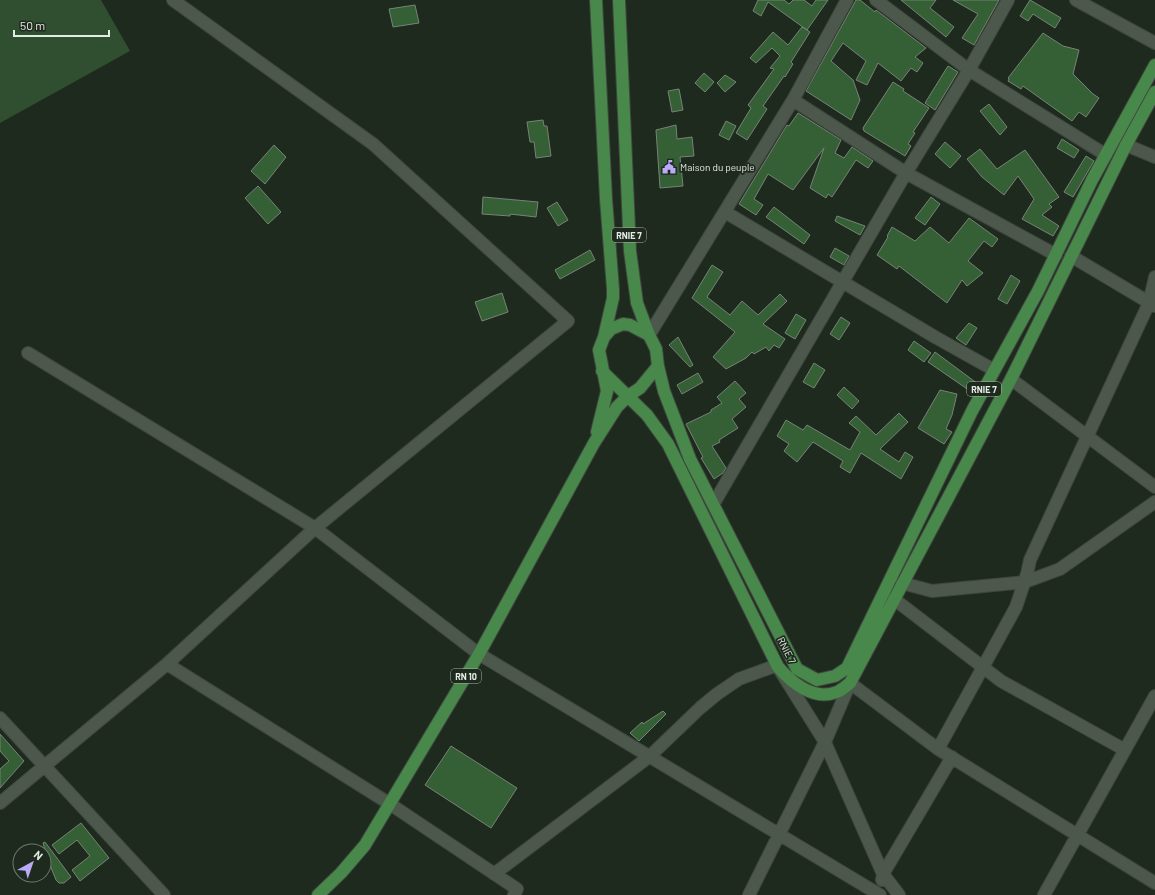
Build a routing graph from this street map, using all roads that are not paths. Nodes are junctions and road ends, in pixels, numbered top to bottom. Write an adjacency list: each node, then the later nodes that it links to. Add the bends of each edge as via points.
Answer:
1 (173, 0): 36 (street, via 373,144 568,321)
2 (596, 0): 24 (main road, RNIE 7 / RNIE 7, via 613,289)
3 (619, 0): 23 (main road, RNIE 7 / RNIE 7, via 630,251 637,303)
4 (847, 0): 12 (street)
5 (876, 0): 10 (street)
6 (1008, 0): 10 (street)
7 (1076, 0): 8 (street)
8 (1155, 43)
9 (1155, 64): 14 (main road, RNIE 7 / RNIE 7)
10 (969, 70): 14 (street); 16 (street)
11 (1155, 92): 13 (main road, RNIE 7 / RNIE 7)
12 (793, 100): 16 (street); 17 (street)
13 (1126, 145): 15 (street); 19 (main road, RNIE 7 / RNIE 7)
14 (1106, 155): 18 (main road, RNIE 7 / RNIE 7)
15 (1155, 157)
16 (906, 173): 18 (street); 21 (street)
17 (725, 212): 21 (street); 23 (street)
18 (1056, 255): 27 (main road, RNIE 7 / RNIE 7)
19 (1071, 256): 22 (street); 29 (main road, RNIE 7 / RNIE 7)
20 (1155, 277): 22 (street)
21 (842, 281): 27 (street); 35 (street)
22 (1152, 304): 31 (street)
23 (649, 335): 24 (main road, via 623,324 611,329); 26 (main road, RNIE 7 / RNIE 7, via 656,349)
24 (604, 337): 28 (main road, RN 10, via 599,350)
25 (28, 353): 36 (street)
26 (658, 366): 30 (main road, RN 10, via 640,388); 35 (main road, RNIE 7 / RNIE 7, via 664,391 690,459)
27 (994, 370): 44 (main road, RNIE 7 / RNIE 7, via 847,668 835,676 817,680)
28 (602, 371): 30 (main road, RNIE 7 / RNIE 7); 32 (main road, RN 10, via 607,391)
29 (1011, 379): 31 (street); 38 (main road, RNIE 7 / RNIE 7)
30 (628, 396): 32 (main road, RN 10, via 617,407); 42 (main road, RNIE 7 / RNIE 7, via 647,415 668,444)
31 (1088, 436): 33 (street); 37 (street, via 1030,560)
32 (594, 443): 40 (main road, RN 10)
33 (1155, 487)
34 (1155, 502): 37 (street, via 1060,569)
35 (714, 503): 44 (main road, RNIE 7 / RNIE 7)
36 (315, 528): 40 (street); 41 (street)
37 (1025, 582): 38 (street, via 932,591); 43 (street, via 1016,607)
38 (902, 583): 39 (main road, RNIE 7 / RNIE 7)
39 (894, 599): 43 (street); 45 (main road, RNIE 7 / RNIE 7)
40 (479, 654): 52 (street); 56 (main road, RN 10)
41 (167, 664): 54 (street); 56 (street)
42 (778, 667): 46 (main road, RNIE 7 / RNIE 7, via 789,680); 49 (street); 52 (street, via 739,679 717,694)
43 (983, 668): 50 (street); 51 (street, via 1001,681)
44 (797, 669): 46 (street)
45 (850, 683): 46 (main road, RNIE 7 / RNIE 7, via 838,692 823,695); 49 (street); 50 (street)
46 (801, 688): 49 (street)
47 (1153, 703): 51 (street)
48 (0, 718): 54 (street)
49 (825, 742): 57 (street); 60 (street)
50 (938, 749): 53 (street)
51 (1124, 750): 58 (street)
52 (650, 756): 57 (street); 59 (street)
53 (952, 757): 58 (street); 60 (street)
54 (45, 765): 55 (street); 64 (street)
55 (0, 803)
56 (390, 804): 59 (street); 63 (main road, RN 10, via 365,846)
57 (779, 834): 65 (street); 66 (street)
58 (1077, 835): 61 (street); 68 (street)
59 (494, 874): 62 (street)
60 (883, 874): 66 (street); 67 (street)
61 (1155, 882)
62 (519, 893)
63 (320, 894)
64 (164, 895)
65 (749, 895)
66 (880, 895)
67 (899, 895)
68 (1044, 895)

